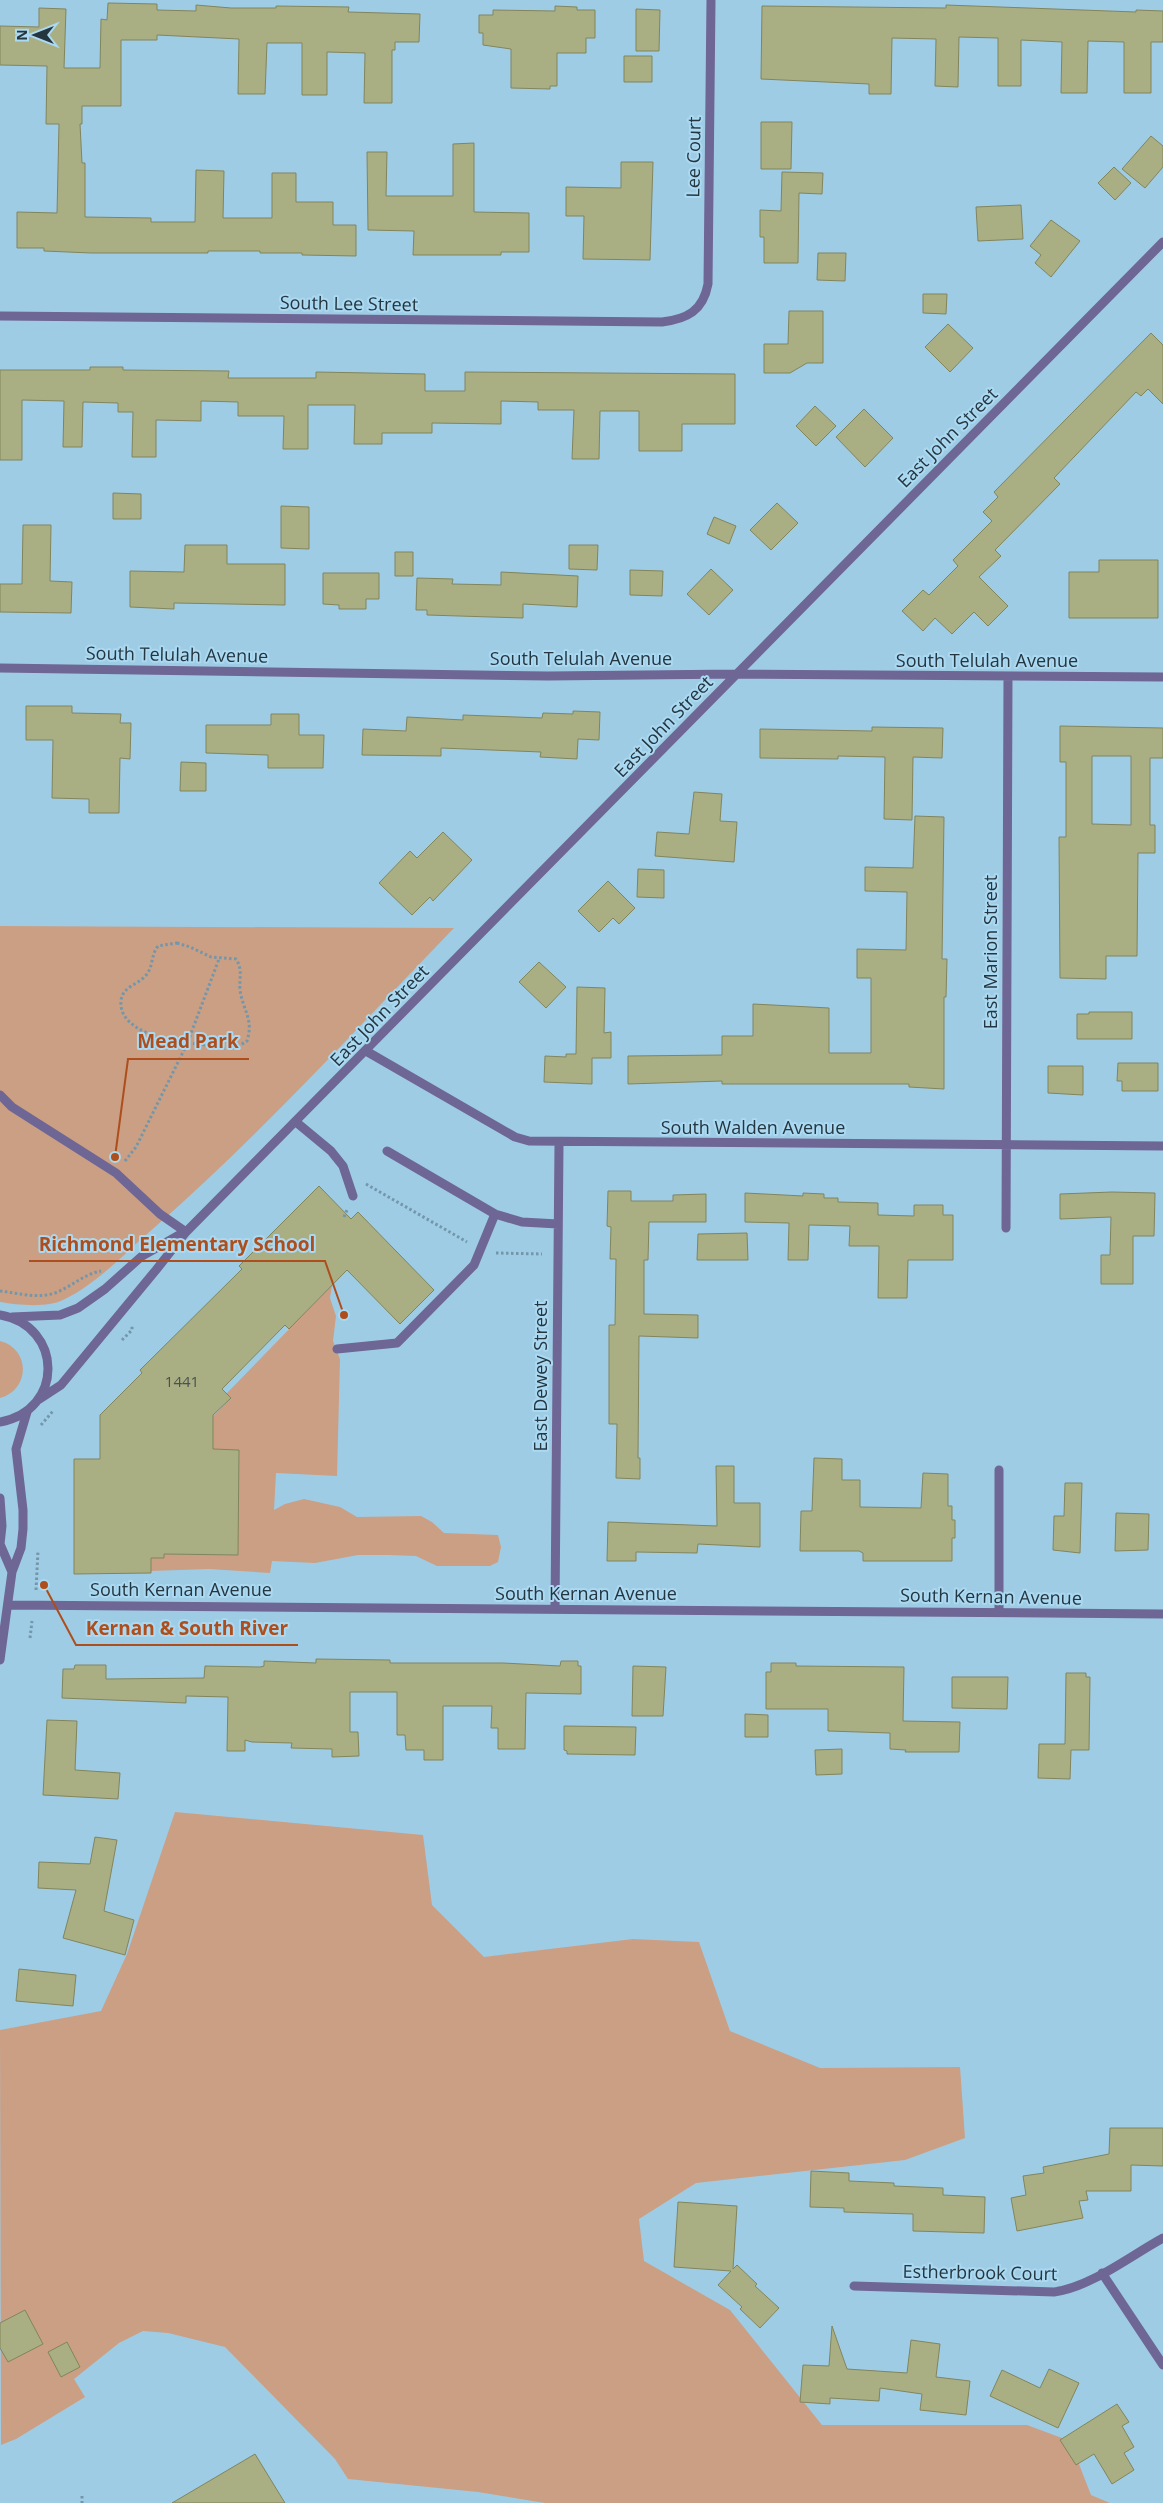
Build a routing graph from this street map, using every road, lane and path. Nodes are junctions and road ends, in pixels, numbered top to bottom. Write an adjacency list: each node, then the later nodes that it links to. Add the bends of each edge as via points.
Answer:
1 (711, 0): 3 (street, Lee Court, via 708,284)
2 (1163, 242): 6 (street, East John Street)
3 (696, 311): 4 (street, South Lee Street, via 689,316 662,322)
4 (0, 316)
5 (0, 668): 6 (street, South Telulah Avenue, via 548,676)
6 (737, 674): 7 (street, South Telulah Avenue); 11 (street, East John Street)
7 (1008, 676): 8 (street, South Telulah Avenue); 15 (street, East Marion Street)
8 (1163, 677)
9 (219, 959): 10 (path); 10 (path, via 236,959 240,965 240,988 250,1019 247,1041 231,1048); 10 (path, via 177,943 158,946 147,974 124,992 122,1012 129,1021 158,1037)
10 (187, 1044): 18 (path, via 136,1147)
11 (366, 1051): 13 (street, East John Street); 14 (street, South Walden Avenue, via 515,1137)
12 (0, 1095): 18 (street, via 12,1107)
13 (296, 1122): 19 (street, via 332,1151 343,1166); 24 (street, East John Street)
14 (558, 1143): 15 (street, South Walden Avenue); 22 (street, East Dewey Street)
15 (1005, 1144): 16 (street, South Walden Avenue); 23 (street, East Marion Street)
16 (1163, 1146)
17 (387, 1151): 20 (street)
18 (116, 1173): 24 (street, via 160,1214)
19 (353, 1196): 21 (path); 25 (path, via 366,1184)
20 (495, 1214): 22 (street, via 522,1222); 25 (street)
21 (344, 1217)
22 (558, 1224): 26 (street, East Dewey Street)
23 (1006, 1228)
24 (186, 1232): 30 (street, East John Street, via 142,1256 78,1308 53,1315); 34 (street, East John Street, via 61,1385)
25 (480, 1249): 26 (path, via 486,1252); 33 (street, via 474,1265 398,1343)
26 (558, 1254): 45 (street, East Dewey Street)
27 (89, 1273): 28 (path, via 53,1294 29,1296)
28 (0, 1292)
29 (0, 1315): 30 (street)
30 (12, 1317): 34 (street, via 39,1337 46,1352 48,1377)
31 (132, 1330): 32 (path)
32 (118, 1344)
33 (337, 1349)
34 (38, 1400): 36 (street)
35 (59, 1404): 38 (path)
36 (27, 1412): 37 (street, via 13,1420); 42 (street, via 16,1449 23,1529 21,1548)
37 (0, 1422)
38 (38, 1430)
39 (999, 1470): 46 (street)
40 (0, 1498): 42 (street, via 0,1544)
41 (38, 1548): 43 (path)
42 (12, 1572): 44 (street)
43 (37, 1577)
44 (8, 1605): 45 (street, South Kernan Avenue); 48 (street)
45 (555, 1609): 46 (street, South Kernan Avenue)
46 (999, 1612): 47 (street, South Kernan Avenue)
47 (1163, 1614)
48 (0, 1660)
49 (1163, 2238): 50 (street, Estherbrook Court)
50 (1102, 2273): 51 (street, Estherbrook Court, via 1068,2290 1054,2292); 52 (street)
51 (854, 2286)
52 (1163, 2366)
53 (82, 2496): 54 (path)
54 (82, 2503)

